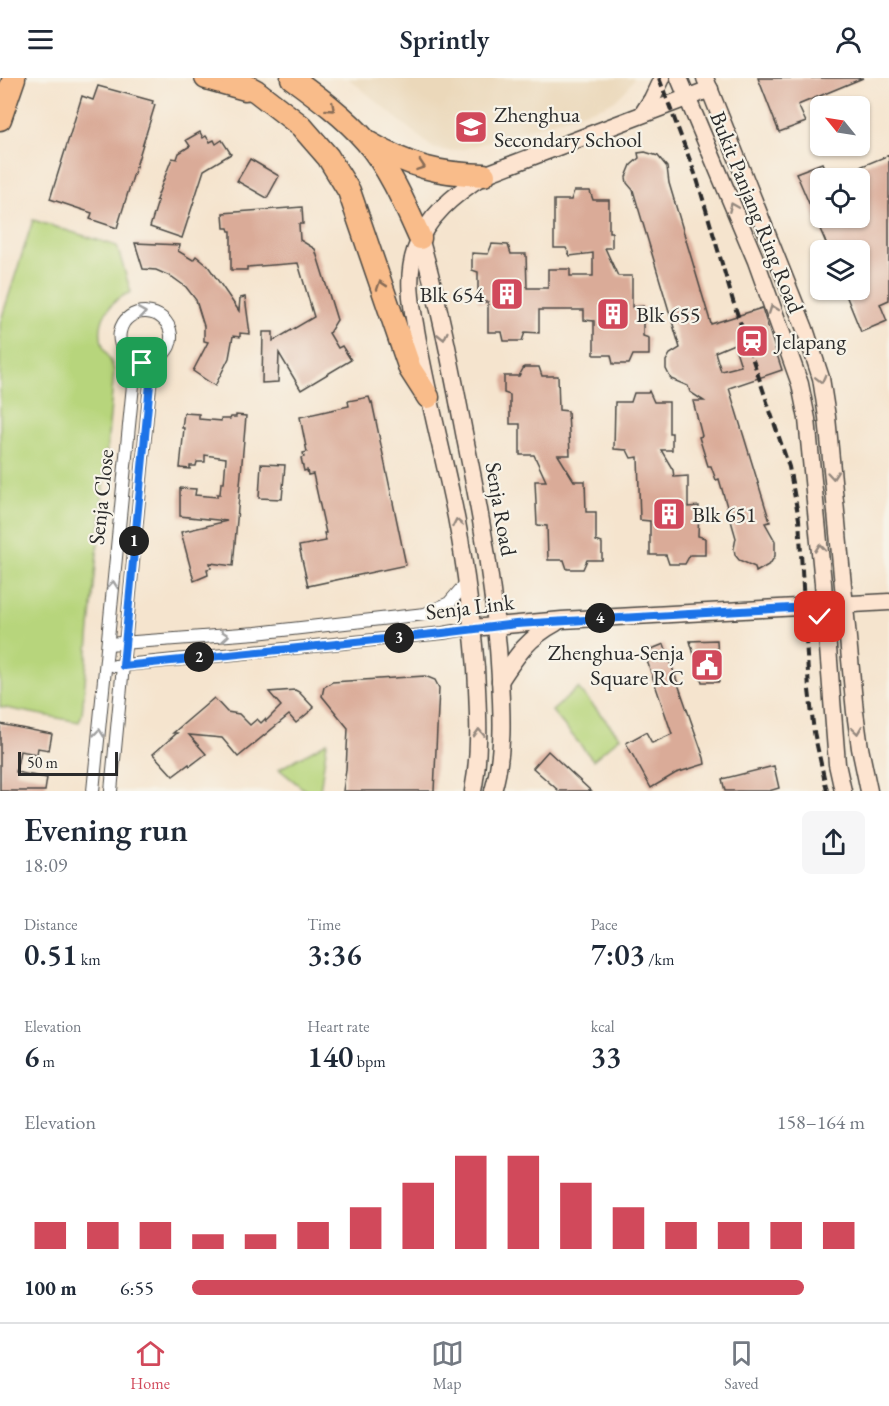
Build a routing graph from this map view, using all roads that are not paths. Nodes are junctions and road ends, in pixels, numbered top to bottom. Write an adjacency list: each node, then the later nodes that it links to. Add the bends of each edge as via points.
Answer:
1 (14, 78): 11 (highway)
2 (206, 78): 8 (highway)
3 (232, 78): 8 (highway)
4 (292, 78): 12 (highway, one-way to 12)
5 (662, 78): 10 (street)
6 (679, 78): 9 (street, Bukit Panjang Ring Road)
7 (707, 84): 9 (street, Senja Road); 20 (street, Bukit Panjang Ring Road, one-way to 20, via 821,378)
8 (256, 91): 17 (highway, one-way to 8, via 410,369 349,191 328,157 301,126)
9 (687, 98): 10 (street, Senja Road); 21 (street, Bukit Panjang Ring Road, one-way to 9, via 807,419 800,384 756,261)
10 (643, 113): 13 (street, Senja Road)
11 (0, 119)
12 (368, 142): 13 (highway, one-way to 13, via 388,154 437,172); 14 (highway)
13 (484, 175): 14 (street, Senja Road, via 445,205)
14 (420, 238): 17 (street, Senja Road, via 411,268 411,297); 23 (street, Senja Road, one-way to 23, via 474,484)
15 (127, 356): 16 (street, via 142,363); 16 (street, Senja Close, one-way to 16, via 120,332 128,318 144,311 160,316 170,329 170,346); 25 (street, Senja Close, one-way to 15, via 133,385)
16 (159, 359): 26 (street, Senja Close, via 150,384)
17 (428, 397): 18 (street, Senja Road, one-way to 17)
18 (468, 581): 24 (street, Senja Road); 26 (street, Senja Link, one-way to 18, via 425,614 448,603)
19 (889, 602): 20 (street, Senja Link)
20 (845, 604): 21 (street, Senja Link); 30 (street, Bukit Panjang Ring Road, one-way to 30, via 855,712)
21 (816, 606): 22 (street, Senja Link); 35 (street, Bukit Panjang Ring Road, via 827,633 836,754)
22 (562, 620): 23 (street, Senja Link); 29 (street, via 525,644)
23 (496, 626): 24 (street, Senja Link); 29 (street, Senja Road)
24 (472, 628): 28 (street, Senja Link); 33 (street, Senja Road, one-way to 24, via 480,743)
25 (108, 644): 26 (street); 27 (street, Senja Close)
26 (125, 644): 28 (street, Senja Close)
27 (106, 666): 28 (street); 31 (street, Senja Close, one-way to 27)
28 (123, 666): 32 (street, Senja Close)
29 (500, 681): 34 (street, Senja Road, via 501,740)
30 (868, 787): 35 (street, via 856,777)
31 (93, 791)
32 (111, 791)
33 (473, 791)
34 (494, 791)
35 (844, 791)

